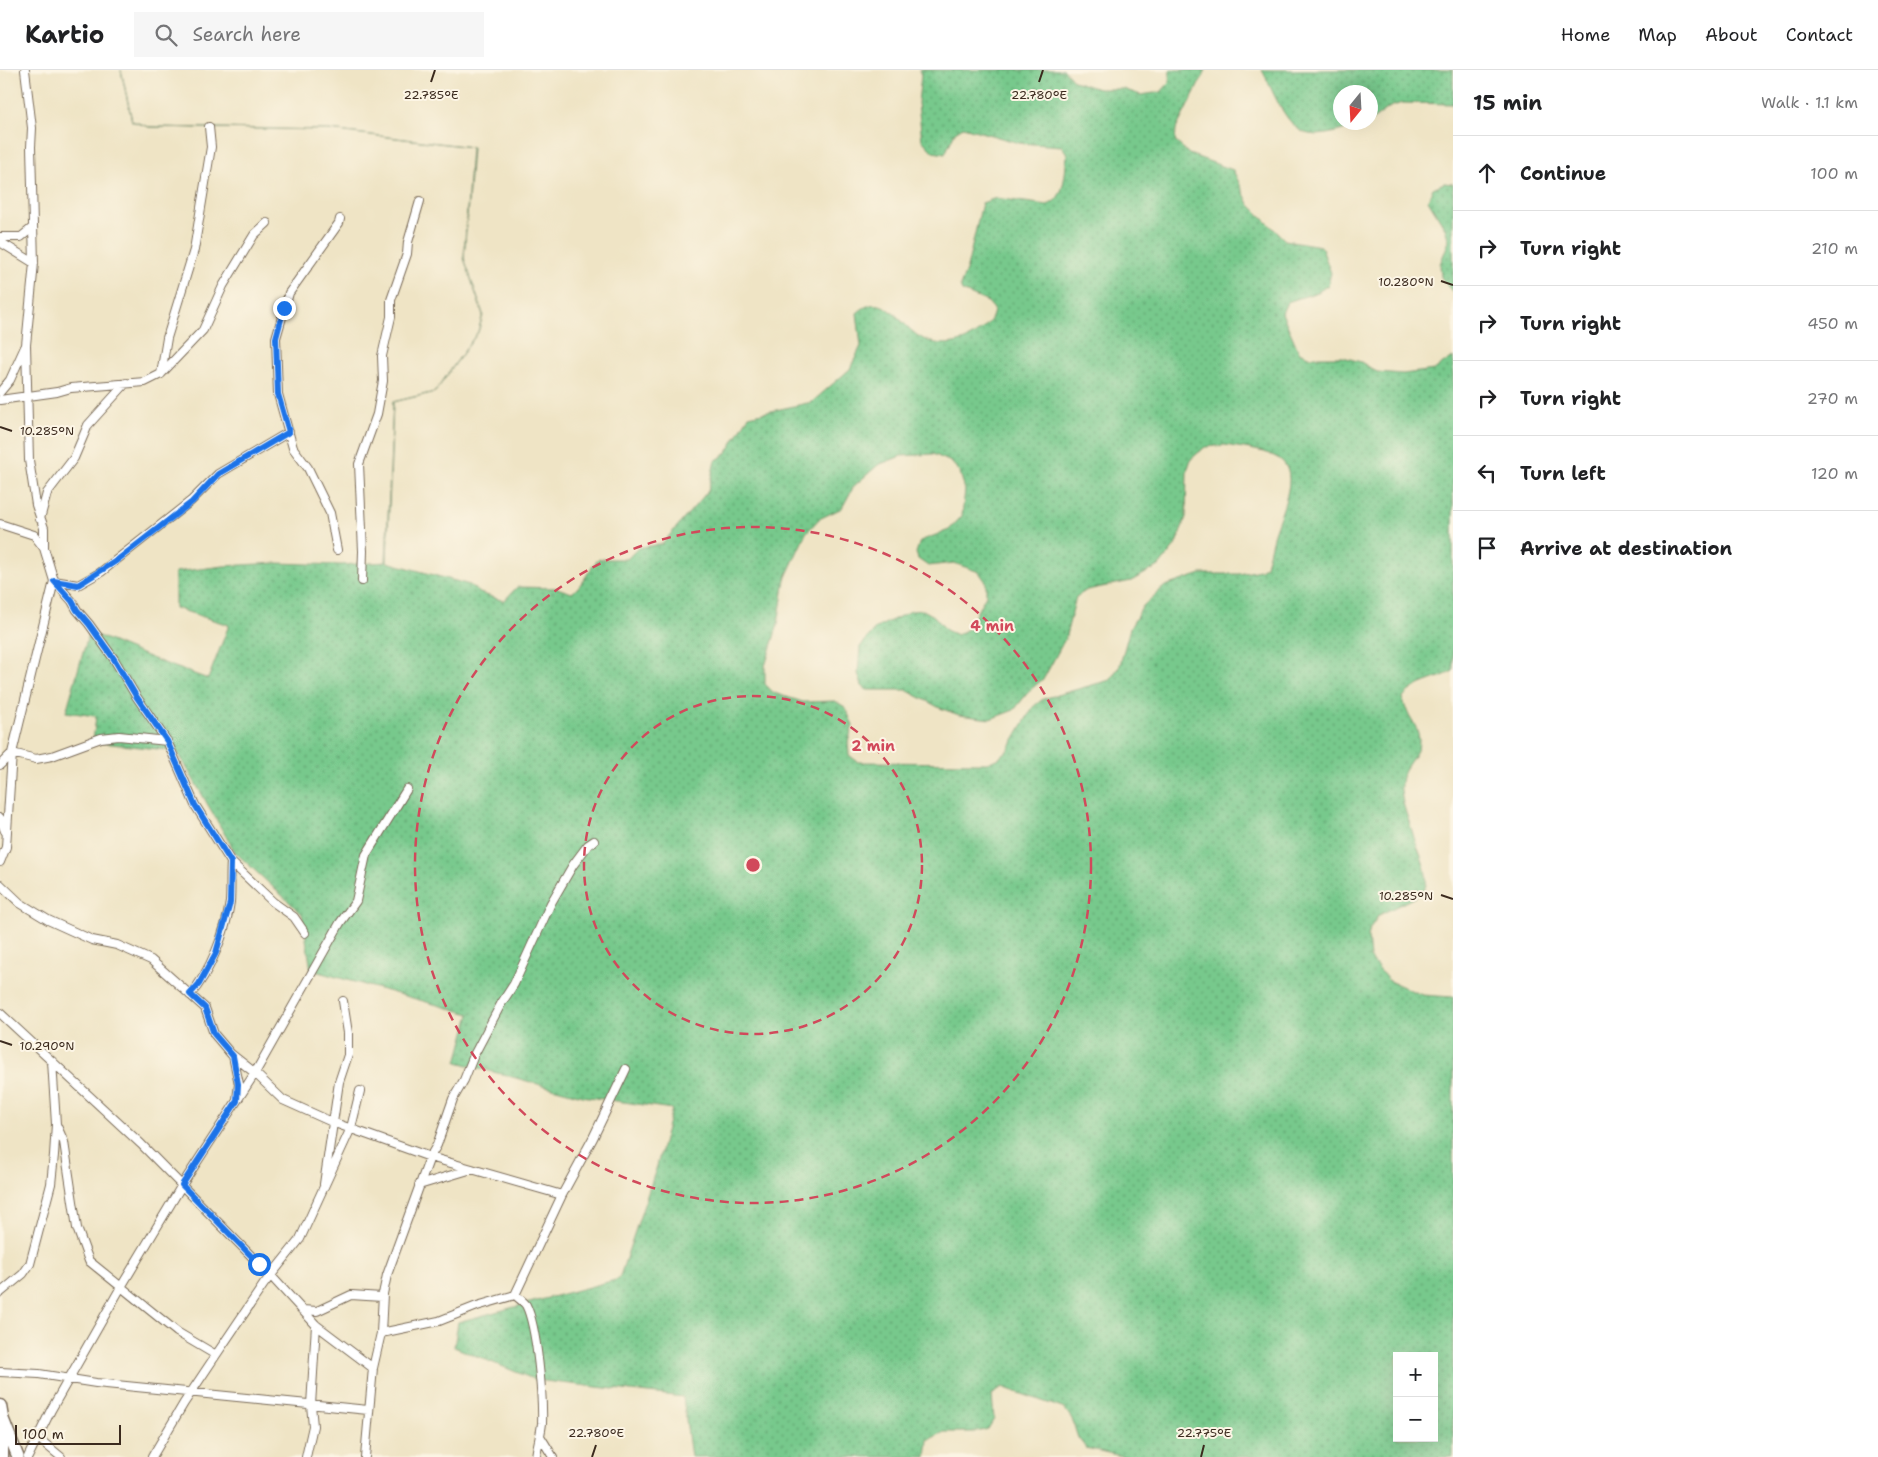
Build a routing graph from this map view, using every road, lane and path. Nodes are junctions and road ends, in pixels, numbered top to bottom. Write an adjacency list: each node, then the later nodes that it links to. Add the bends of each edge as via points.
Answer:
1 (25, 70): 6 (street, via 32,128)
2 (209, 127): 11 (street, via 211,147 194,250 167,338)
3 (420, 201): 22 (street, via 391,300 377,414 359,464)
4 (340, 219): 16 (street, via 289,293 276,338 278,394)
5 (267, 223): 11 (street, via 254,235 223,286 203,330)
6 (32, 228): 7 (street, via 21,236); 9 (street)
7 (0, 237)
8 (0, 242): 9 (street)
9 (34, 263): 10 (street)
10 (26, 346): 13 (street, via 10,380); 14 (street)
11 (161, 374): 12 (street, via 145,382)
12 (126, 383): 14 (street); 17 (street, via 88,425 74,458 47,493)
13 (0, 392)
14 (26, 396): 15 (street); 17 (street, via 29,460)
15 (0, 400)
16 (289, 432): 20 (street, via 293,448 308,468 330,514); 21 (street, via 218,474 192,502 101,572 78,585)
17 (39, 519): 19 (street, via 44,528)
18 (0, 524): 19 (street, via 34,535)
19 (44, 548): 21 (street)
20 (337, 550)
21 (54, 581): 23 (street, via 114,659); 24 (street)
22 (362, 581)
23 (167, 741): 24 (street, via 119,736 101,738 36,759); 31 (street, via 195,805)
24 (12, 753): 25 (street); 28 (street)
25 (0, 765)
26 (407, 790): 40 (street, via 366,855 356,901)
27 (0, 818): 28 (street)
28 (6, 833): 30 (street, via 6,847)
29 (594, 840): 46 (street, via 573,865 551,903 514,984 453,1099)
30 (0, 862)
31 (231, 862): 33 (street, via 273,902 294,917); 34 (street, via 230,903 216,953)
32 (0, 884): 34 (street, via 20,903 48,920 92,940 117,945 152,960)
33 (305, 933)
34 (190, 994): 37 (street, via 205,1008 214,1034)
35 (343, 1001): 43 (street, via 348,1055)
36 (0, 1013): 38 (street)
37 (233, 1056): 40 (street); 42 (street, via 238,1084)
38 (52, 1061): 44 (street); 48 (street)
39 (626, 1069): 51 (street)
40 (255, 1073): 42 (street); 43 (street, via 284,1100)
41 (360, 1091): 45 (street)
42 (237, 1101): 48 (street)
43 (332, 1122): 45 (street); 50 (street)
44 (56, 1124): 53 (street, via 64,1142 77,1228 86,1256 99,1271); 54 (street, via 51,1184 30,1264)
45 (351, 1128): 46 (street); 50 (street)
46 (430, 1157): 47 (street); 49 (street)
47 (472, 1169): 49 (street); 51 (street)
48 (182, 1185): 52 (street); 53 (street)
49 (419, 1185): 56 (street)
50 (323, 1193): 52 (street, via 300,1239)
51 (562, 1196): 55 (street)
52 (272, 1277): 57 (street); 60 (street)
53 (121, 1286): 60 (street, via 177,1332); 63 (street)
54 (0, 1293)
55 (515, 1295): 59 (street, via 439,1321); 68 (street, via 525,1304 530,1318 542,1405)
56 (382, 1297): 57 (street, via 351,1295 317,1311); 59 (street)
57 (302, 1310): 58 (street)
58 (316, 1325): 61 (street); 65 (street)
59 (381, 1333): 61 (street)
60 (216, 1355): 64 (street)
61 (373, 1368): 66 (street)
62 (0, 1372): 63 (street)
63 (70, 1378): 64 (street); 69 (street)
64 (191, 1392): 65 (street); 74 (street)
65 (311, 1405): 66 (street); 75 (street, via 313,1426)
66 (368, 1410): 76 (street)
67 (1, 1412): 70 (main road); 71 (street)
68 (540, 1436): 77 (street); 78 (street)
69 (38, 1438): 72 (street); 73 (street)
70 (2, 1457)
71 (18, 1457)
72 (28, 1457)
73 (61, 1457)
74 (152, 1457)
75 (306, 1457)
76 (365, 1457)
77 (536, 1457)
78 (553, 1457)

